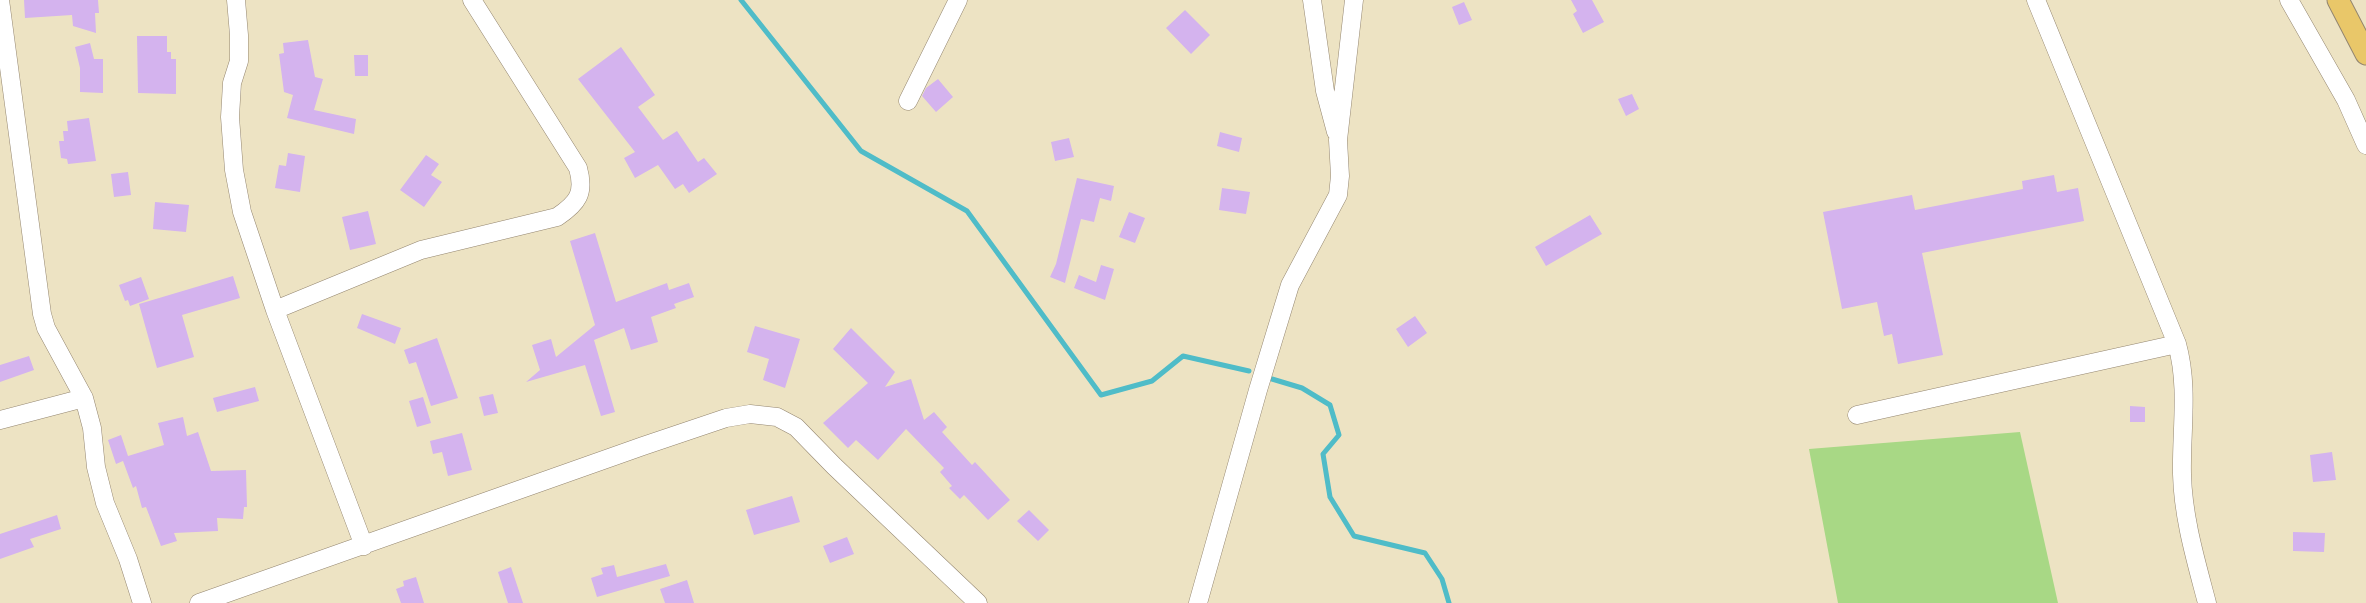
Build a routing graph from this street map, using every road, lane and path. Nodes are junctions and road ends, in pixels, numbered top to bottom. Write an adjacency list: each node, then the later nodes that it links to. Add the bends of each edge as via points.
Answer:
1 (0, 0): 16 (street, via 42,314 46,328)
2 (236, 0): 14 (street, via 239,61 232,83 230,117 234,170 242,212)
3 (472, 0): 14 (street, via 578,168 581,180 579,197 572,208 557,217 421,250)
4 (958, 0): 11 (street)
5 (1312, 0): 12 (street, via 1324,91)
6 (1354, 0): 12 (street)
7 (2036, 0): 15 (street)
8 (2289, 0): 13 (street, via 2346,100)
9 (2338, 0): 10 (main road)
10 (2366, 54)
11 (908, 101)
12 (1338, 140): 23 (street, via 1338,195 1290,286)
13 (2366, 145)
14 (275, 310): 19 (street)
15 (2177, 344): 17 (street); 24 (street, via 2184,387 2182,475 2185,504)
16 (84, 398): 18 (street); 20 (street, via 105,503)
17 (1857, 415)
18 (0, 420)
19 (364, 546): 21 (street); 22 (street, via 643,446 726,418 750,414 777,417 796,427)
20 (142, 603)
21 (200, 603)
22 (978, 603)
23 (1198, 603)
24 (2207, 603)

